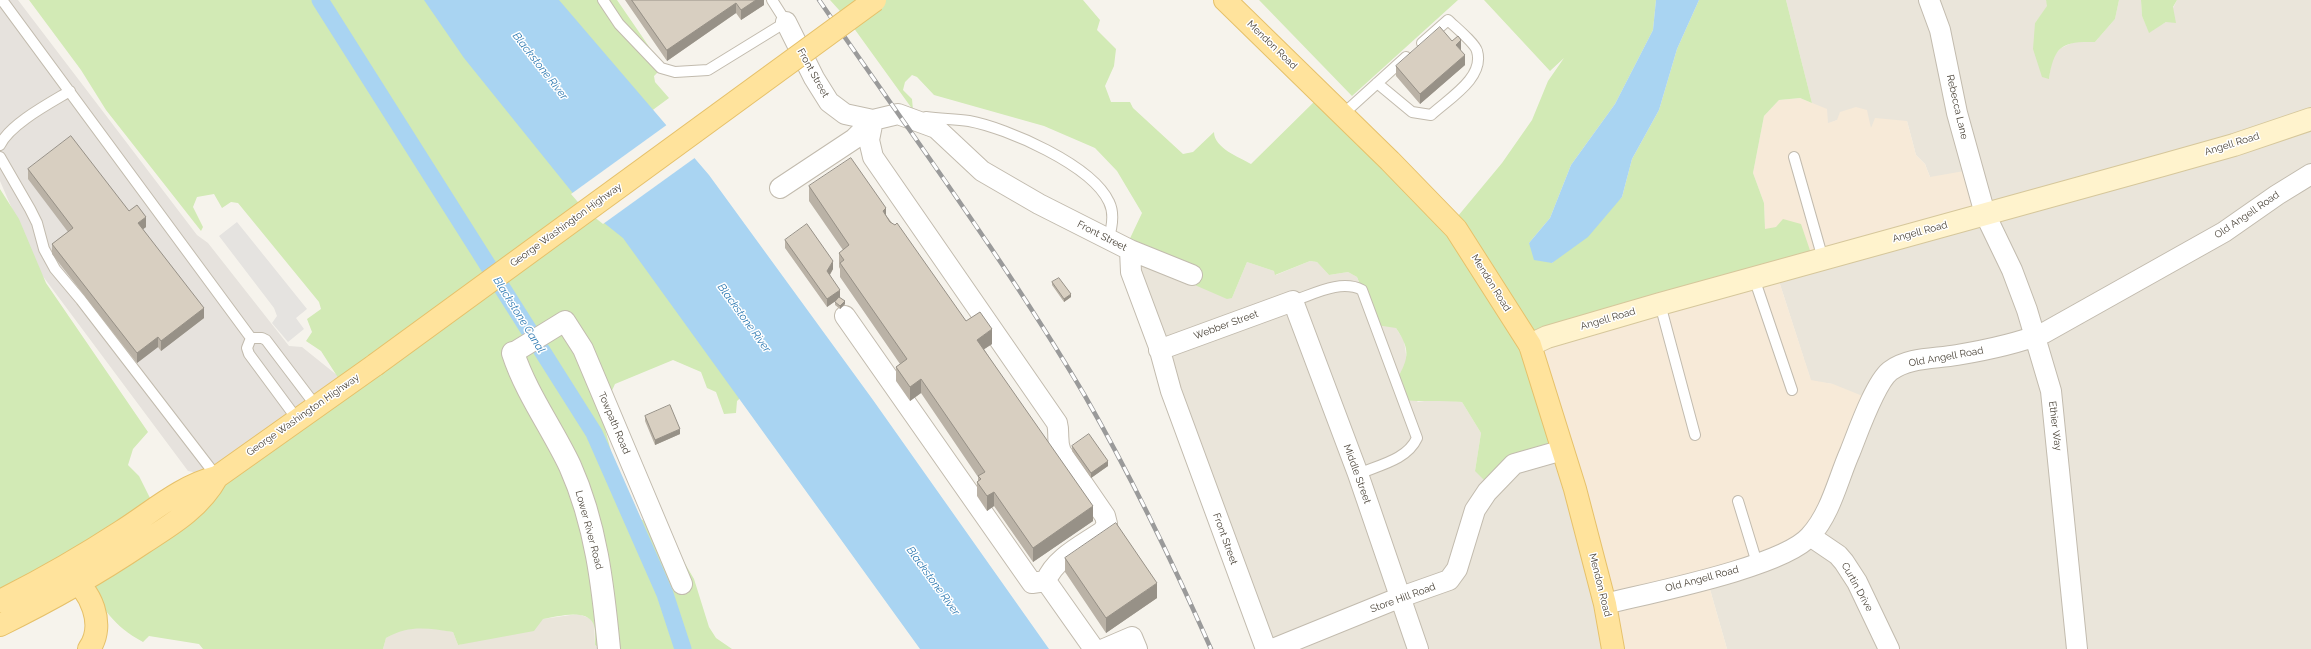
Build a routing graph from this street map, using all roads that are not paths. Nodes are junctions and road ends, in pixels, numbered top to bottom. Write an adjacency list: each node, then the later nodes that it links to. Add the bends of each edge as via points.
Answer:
1 (2, 0): 9 (lane)
2 (603, 0): 7 (lane, via 619,24 661,68 675,72 708,70)
3 (772, 0): 7 (lane)
4 (876, 0): 34 (main road, George Washington Highway, bridge)
5 (1225, 0): 11 (main road, Mendon Road)
6 (1929, 0): 19 (street, Rebecca Lane, via 1940,30 1958,114)
7 (786, 22): 13 (street, Front Street, via 829,102 845,114)
8 (1377, 83): 8 (lane, via 1448,20 1477,50 1478,63 1473,77 1431,115 1412,112); 11 (lane)
9 (70, 91): 14 (lane, via 17,126); 29 (lane)
10 (898, 114): 13 (street, Front Street); 20 (street, Front Street, via 936,128 982,171); 20 (lane, via 970,122 1018,137 1074,165 1110,202 1113,223)
11 (1342, 115): 30 (main road, Mendon Road, via 1456,229)
12 (2311, 119): 19 (main road, Angell Road, via 2234,145)
13 (873, 120): 18 (street, via 854,139); 44 (street, via 869,140 873,157 1057,423 1057,441 1061,452 1105,516 1107,524 1102,531 1061,560 1050,571)
14 (0, 145)
15 (0, 157): 39 (lane, via 37,223 44,249 55,269)
16 (1794, 157): 22 (lane)
17 (2311, 174): 28 (street, Old Angell Road, via 2224,232)
18 (780, 188)
19 (1985, 214): 22 (main road, Angell Road); 28 (street, Ethier Way, via 2017,283)
20 (1108, 240): 21 (street, Front Street)
21 (1130, 250): 23 (street); 31 (street, Front Street, via 1131,272)
22 (1823, 259): 24 (main road, Angell Road)
23 (1192, 275)
24 (1754, 278): 26 (main road, Angell Road); 33 (lane)
25 (1293, 301): 31 (street, Webber Street); 38 (street, Middle Street); 38 (lane, via 1333,288 1352,285 1362,290 1417,438 1412,449 1399,457)
26 (1660, 304): 30 (main road, Angell Road, via 1547,337); 36 (lane)
27 (845, 316): 44 (street, via 1032,582)
28 (2034, 337): 41 (street, Old Angell Road, via 1956,356 1922,360 1891,371 1872,399 1823,518); 61 (street, Ethier Way, via 2051,391)
29 (251, 338): 34 (lane, via 266,340); 35 (lane, via 247,348 249,354)
30 (1530, 345): 37 (main road, Mendon Road)
31 (1159, 350): 56 (street, Front Street, via 1171,391)
32 (516, 351): 46 (street, Towpath Road, via 565,321 583,349); 52 (street, Lower River Road, via 525,381 560,446 582,498 601,575)
33 (1792, 390)
34 (316, 406): 35 (main road, George Washington Highway)
35 (297, 419): 39 (main road, George Washington Highway)
36 (1695, 435)
37 (1563, 450): 47 (street, Store Hill Road, via 1514,464 1487,492 1475,510 1457,570 1449,580); 49 (main road, Mendon Road)
38 (1358, 474): 47 (street, Middle Street)
39 (217, 478): 43 (main road, George Washington Highway, via 181,492); 45 (main road, George Washington Highway, via 192,509)
40 (1738, 501): 42 (lane)
41 (1810, 536): 42 (street, Old Angell Road, via 1786,552); 60 (street, Curtin Drive, via 1844,562 1857,582)
42 (1757, 563): 49 (street, Old Angell Road, via 1717,576)
43 (55, 572): 45 (main road, via 68,576); 48 (main road, George Washington Highway)
44 (1046, 581): 53 (street)
45 (79, 584): 50 (main road, George Washington Highway); 51 (main road, via 92,605 96,618 96,632)
46 (682, 584)
47 (1401, 597): 57 (street, Store Hill Road); 58 (street, Middle Street)
48 (0, 601)
49 (1605, 604): 59 (main road, Mendon Road)
50 (0, 625)
51 (89, 649)
52 (609, 649)
53 (1094, 649)
54 (1104, 649): 55 (street, via 1132,637)
55 (1137, 649)
56 (1266, 649)
57 (1273, 649)
58 (1418, 649)
59 (1613, 649)
60 (1889, 649)
61 (2077, 649)

